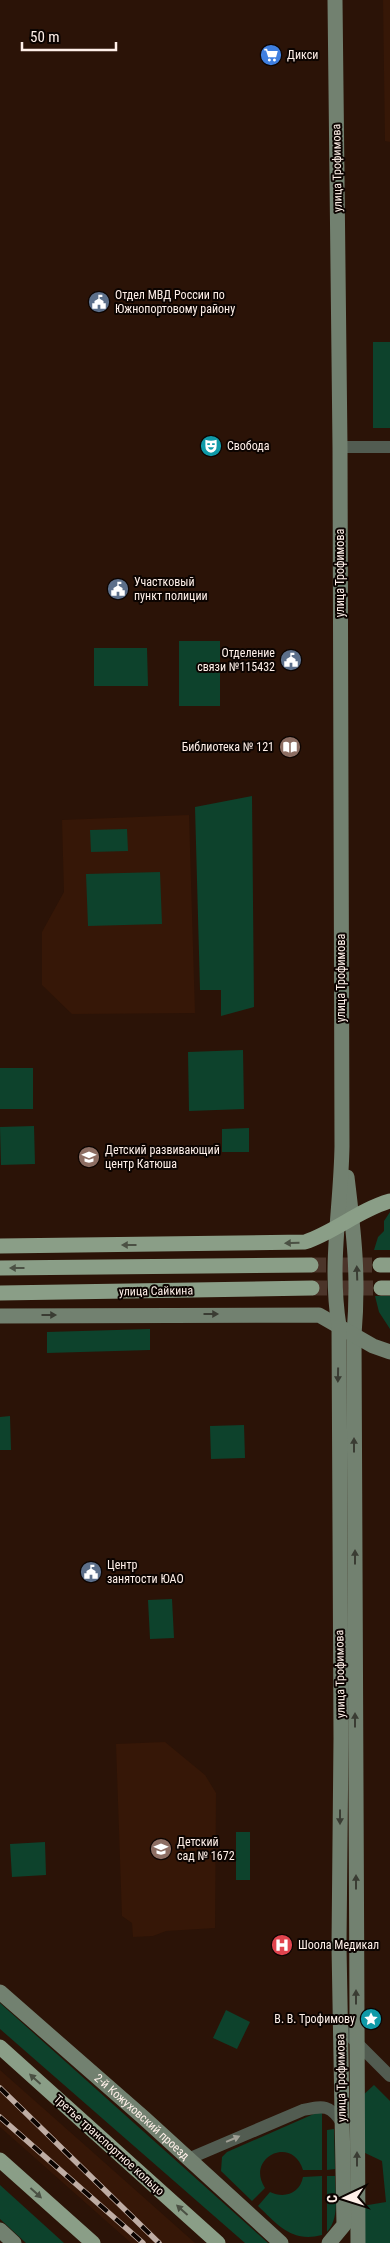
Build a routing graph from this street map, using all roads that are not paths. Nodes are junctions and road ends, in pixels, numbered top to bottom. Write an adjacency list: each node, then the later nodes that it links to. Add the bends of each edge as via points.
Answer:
1 (334, 0): 2 (main road, улица Трофимова)
2 (340, 447): 3 (street); 4 (main road, улица Трофимова)
3 (390, 447)
4 (342, 1146): 6 (main road, улица Трофимова); 7 (main road, улица Трофимова)
5 (390, 1201): 6 (main road)
6 (352, 1218): 7 (main road); 15 (main road, улица Трофимова, one-way to 6, via 358,1296)
7 (336, 1227): 8 (main road, one-way to 8, via 320,1237 295,1244); 14 (main road, улица Трофимова, via 334,1296)
8 (0, 1246)
9 (311, 1265): 10 (main road, улица Сайкина, one-way to 10)
10 (0, 1268)
11 (312, 1288): 12 (main road, улица Сайкина)
12 (0, 1293)
13 (0, 1316): 14 (main road, one-way to 14, via 296,1314 319,1315)
14 (339, 1326): 15 (main road); 18 (main road, улица Трофимова, one-way to 18)
15 (354, 1335): 16 (main road); 19 (main road, улица Трофимова, one-way to 15)
16 (390, 1352)
17 (0, 1992): 23 (main road, 2-й Кожуховский проезд)
18 (339, 2025): 19 (street); 22 (main road, улица Трофимова)
19 (357, 2043): 21 (street); 31 (main road, улица Трофимова, one-way to 19)
20 (0, 2047): 28 (main road, Третье транспортное кольцо, one-way to 20)
21 (390, 2076)
22 (342, 2123): 23 (street, one-way to 22, via 303,2110 322,2106 334,2112); 30 (main road, улица Трофимова, via 344,2225)
23 (188, 2158): 29 (main road, 2-й Кожуховский проезд)
24 (0, 2160): 27 (main road, one-way to 27)
25 (0, 2230): 26 (main road)
26 (14, 2243)
27 (93, 2243)
28 (218, 2243)
29 (281, 2243)
30 (329, 2243)
31 (358, 2243)

